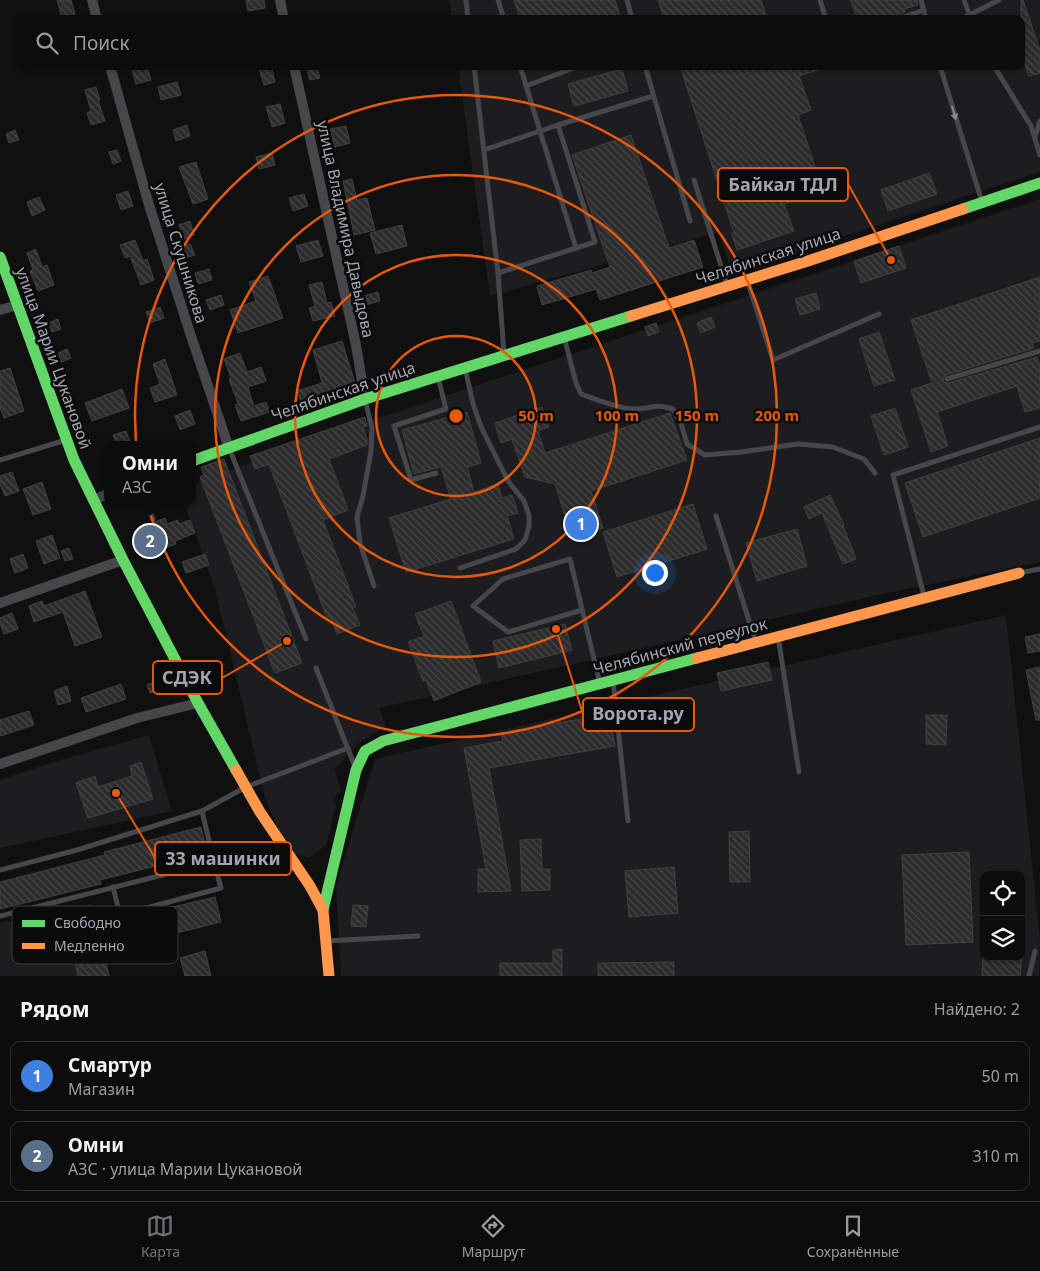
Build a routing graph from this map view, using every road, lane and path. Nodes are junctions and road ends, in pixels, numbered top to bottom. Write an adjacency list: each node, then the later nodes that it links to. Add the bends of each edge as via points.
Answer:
1 (92, 0): 11 (street)
2 (280, 0): 12 (street)
3 (466, 0): 13 (lane)
4 (498, 0): 14 (lane)
5 (626, 0): 15 (lane)
6 (820, 0): 16 (lane)
7 (920, 0): 10 (lane)
8 (964, 0): 19 (lane)
9 (999, 0): 20 (lane)
10 (924, 10): 17 (lane); 18 (lane)
11 (96, 15)
12 (283, 15)
13 (468, 15)
14 (503, 15)
15 (631, 15)
16 (825, 15)
17 (910, 15)
18 (925, 15)
19 (970, 15)
20 (974, 15)
21 (111, 70): 58 (street, улица Скушникова, via 149,204)
22 (295, 70): 55 (street, улица Владимира Давыдова, via 356,344)
23 (474, 70): 35 (lane)
24 (521, 70): 29 (lane)
25 (568, 70): 29 (lane)
26 (646, 70): 30 (lane)
27 (941, 70): 39 (lane, one-way to 39)
28 (996, 70): 34 (lane, via 1031,126)
29 (526, 86): 33 (lane)
30 (653, 96): 32 (lane); 40 (lane)
31 (1040, 120): 34 (lane)
32 (558, 125): 33 (lane); 41 (lane, via 594,242)
33 (541, 131): 35 (lane); 41 (lane)
34 (1034, 138): 36 (lane)
35 (484, 150): 43 (lane)
36 (1040, 155)
37 (694, 180): 45 (lane)
38 (1040, 182): 39 (street, Челябинская улица)
39 (982, 203): 44 (street, Челябинская улица)
40 (690, 221)
41 (576, 248): 43 (lane)
42 (0, 258): 46 (street, улица Марии Цукановой)
43 (498, 273): 51 (lane)
44 (747, 280): 45 (street, Челябинская улица); 48 (lane, via 774,360)
45 (727, 286): 49 (street, Челябинская улица)
46 (18, 306): 47 (street); 57 (street, улица Марии Цукановой)
47 (0, 310)
48 (879, 314)
49 (564, 337): 51 (street, Челябинская улица); 62 (lane, via 581,394 634,409 661,405 673,409 687,444 705,455 798,444 824,446 864,459)
50 (1040, 351): 54 (lane)
51 (504, 356): 52 (street, Челябинская улица)
52 (465, 368): 53 (street, Челябинская улица); 69 (lane, via 482,429 508,481 524,501 529,526 525,540 516,549)
53 (438, 376): 55 (street, Челябинская улица); 61 (lane, via 446,410 394,426 411,480)
54 (947, 379)
55 (365, 400): 58 (street, Челябинская улица); 72 (lane, via 372,428 371,451 357,517 360,543)
56 (1040, 427): 73 (lane, via 893,475)
57 (67, 439): 59 (lane); 64 (street, улица Марии Цукановой)
58 (229, 448): 60 (street, Челябинская улица); 77 (lane)
59 (0, 460)
60 (196, 460)
61 (436, 473)
62 (875, 474)
63 (104, 496): 64 (street)
64 (93, 500): 68 (street, улица Марии Цукановой)
65 (147, 506): 67 (lane)
66 (716, 516): 78 (lane)
67 (152, 519)
68 (123, 560): 74 (street); 82 (street, улица Марии Цукановой)
69 (460, 568)
70 (1040, 569): 71 (lane)
71 (1018, 573): 73 (street, Челябинский переулок)
72 (374, 586)
73 (924, 597): 76 (street, Челябинский переулок)
74 (0, 603)
75 (582, 610): 75 (lane, via 570,559 503,579 473,606 508,632); 81 (lane)
76 (778, 636): 78 (street, Челябинский переулок); 86 (lane)
77 (306, 639)
78 (756, 644): 80 (street, Челябинский переулок)
79 (316, 668): 83 (lane)
80 (613, 681): 81 (street, Челябинский переулок); 89 (lane)
81 (600, 684): 85 (street, Челябинский переулок, via 384,741 365,751)
82 (198, 703): 84 (street, via 138,718); 87 (street, улица Марии Цукановой)
83 (348, 748): 85 (lane); 87 (lane)
84 (0, 764)
85 (356, 770): 96 (street, Челябинский переулок)
86 (799, 772)
87 (246, 787): 88 (lane); 96 (street, улица Марии Цукановой)
88 (202, 811): 90 (lane); 91 (lane)
89 (628, 821)
90 (214, 862): 92 (lane); 95 (lane, via 221,888)
91 (0, 870)
92 (113, 887): 93 (lane); 94 (lane)
93 (39, 906)
94 (118, 906)
95 (154, 906)
96 (323, 910): 98 (street, улица Марии Цукановой)
97 (418, 936): 98 (lane)
98 (326, 941): 100 (street, улица Марии Цукановой)
99 (1035, 951): 101 (lane)
100 (330, 976)
101 (1029, 976)

